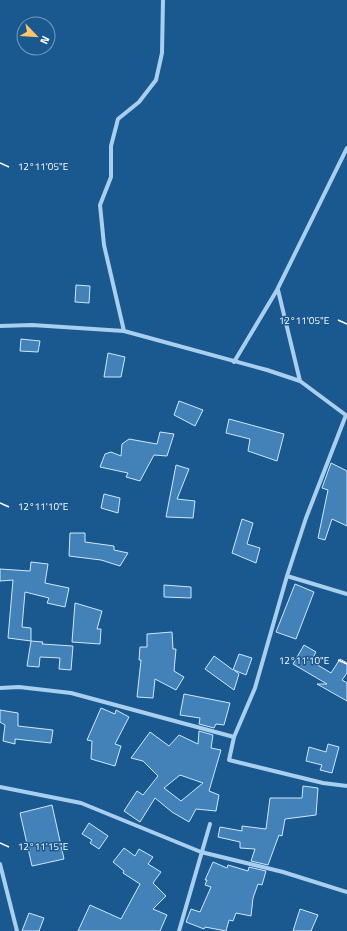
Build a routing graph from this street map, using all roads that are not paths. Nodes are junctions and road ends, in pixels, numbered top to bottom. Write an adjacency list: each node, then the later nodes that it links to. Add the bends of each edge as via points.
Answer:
1 (163, 0): 5 (street, via 162,53 156,80 139,102 118,119 111,146 111,177 100,205 104,245)
2 (347, 148): 3 (street)
3 (278, 290): 6 (street); 7 (street)
4 (0, 326): 5 (street, via 32,325)
5 (124, 331): 6 (street)
6 (234, 362): 7 (street)
7 (300, 381): 8 (street)
8 (347, 415): 9 (street, via 320,478)
9 (287, 576): 10 (street); 12 (street, via 255,688)
10 (347, 594)
11 (0, 688): 12 (street, via 19,687 71,693)
12 (234, 737): 13 (street, via 229,760 323,783)
13 (347, 786)
14 (0, 787): 16 (street, via 82,803)
15 (210, 824): 16 (street)
16 (201, 852): 18 (street, via 283,872); 20 (street)
17 (0, 864): 19 (street)
18 (347, 892)
19 (17, 931)
20 (179, 931)

